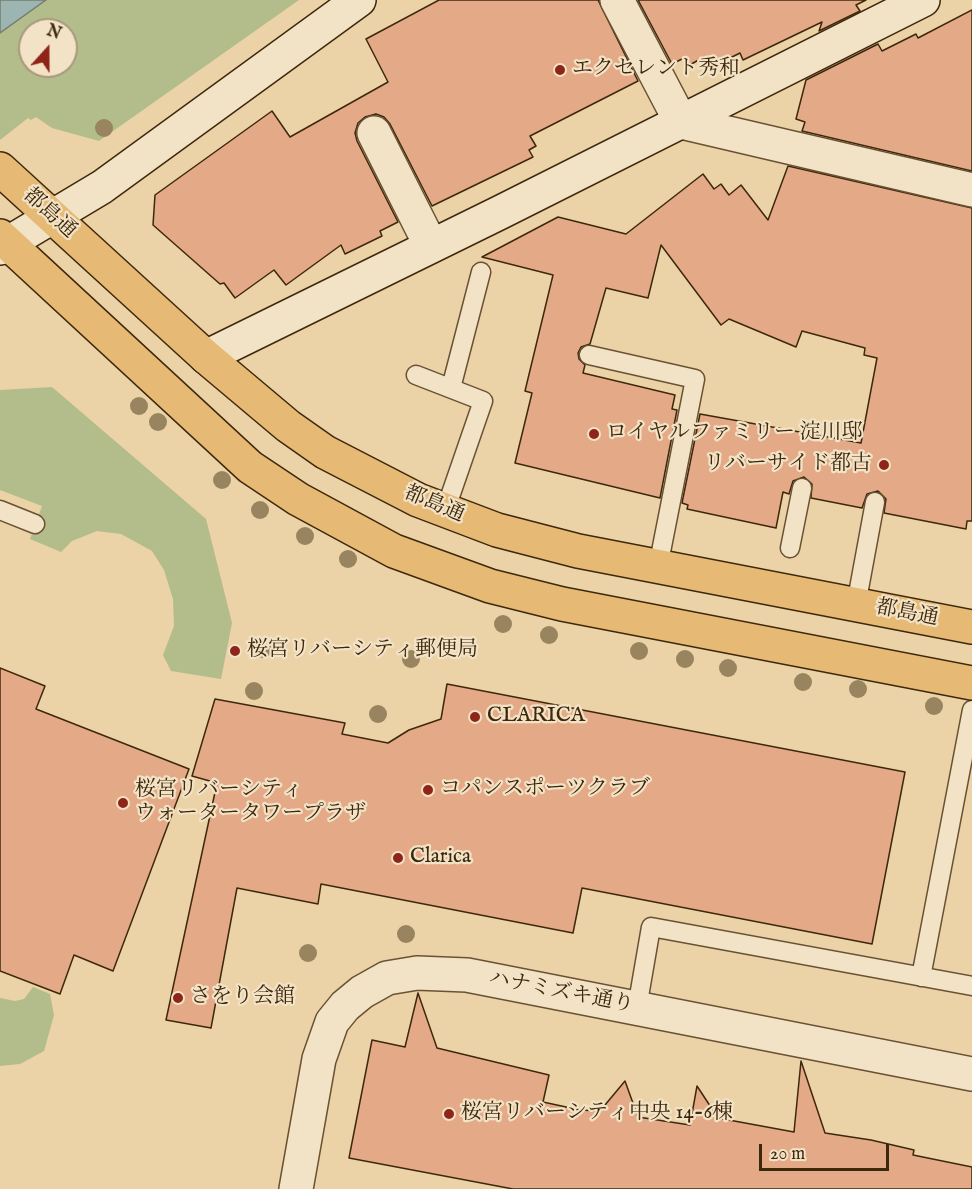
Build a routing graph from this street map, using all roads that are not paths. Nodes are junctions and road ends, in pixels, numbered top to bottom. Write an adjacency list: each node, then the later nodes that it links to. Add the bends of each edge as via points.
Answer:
1 (359, 0): 8 (street, via 164,143)
2 (617, 0): 4 (street)
3 (923, 0): 4 (street)
4 (681, 122): 7 (street); 10 (street)
5 (374, 132): 10 (street)
6 (0, 169): 8 (main road, 都島通)
7 (972, 190)
8 (53, 217): 9 (street); 13 (main road, 都島通)
9 (2, 243): 25 (main road, via 250,467 298,499 394,550 490,586 562,604)
10 (431, 246): 13 (street)
11 (481, 272): 15 (lane)
12 (589, 355): 22 (lane, via 695,379)
13 (206, 357): 19 (main road, 都島通, via 325,452)
14 (416, 375): 15 (lane)
15 (451, 388): 19 (lane, via 483,400)
16 (802, 488): 21 (lane)
17 (875, 502): 23 (lane)
18 (0, 510): 20 (lane)
19 (445, 511): 22 (main road, 都島通, via 497,530)
20 (35, 524)
21 (790, 548)
22 (658, 567): 23 (main road, 都島通)
23 (856, 605): 24 (main road, 都島通)
24 (972, 627)
25 (972, 683)
26 (972, 710): 27 (lane)
27 (921, 977): 28 (lane); 29 (lane, via 651,927)
28 (972, 986)
29 (637, 1008): 30 (street, ハナミズキ通り); 31 (street, ハナミズキ通り, via 467,975 417,973 387,978 345,1006 324,1039)
30 (972, 1074)
31 (296, 1189)

